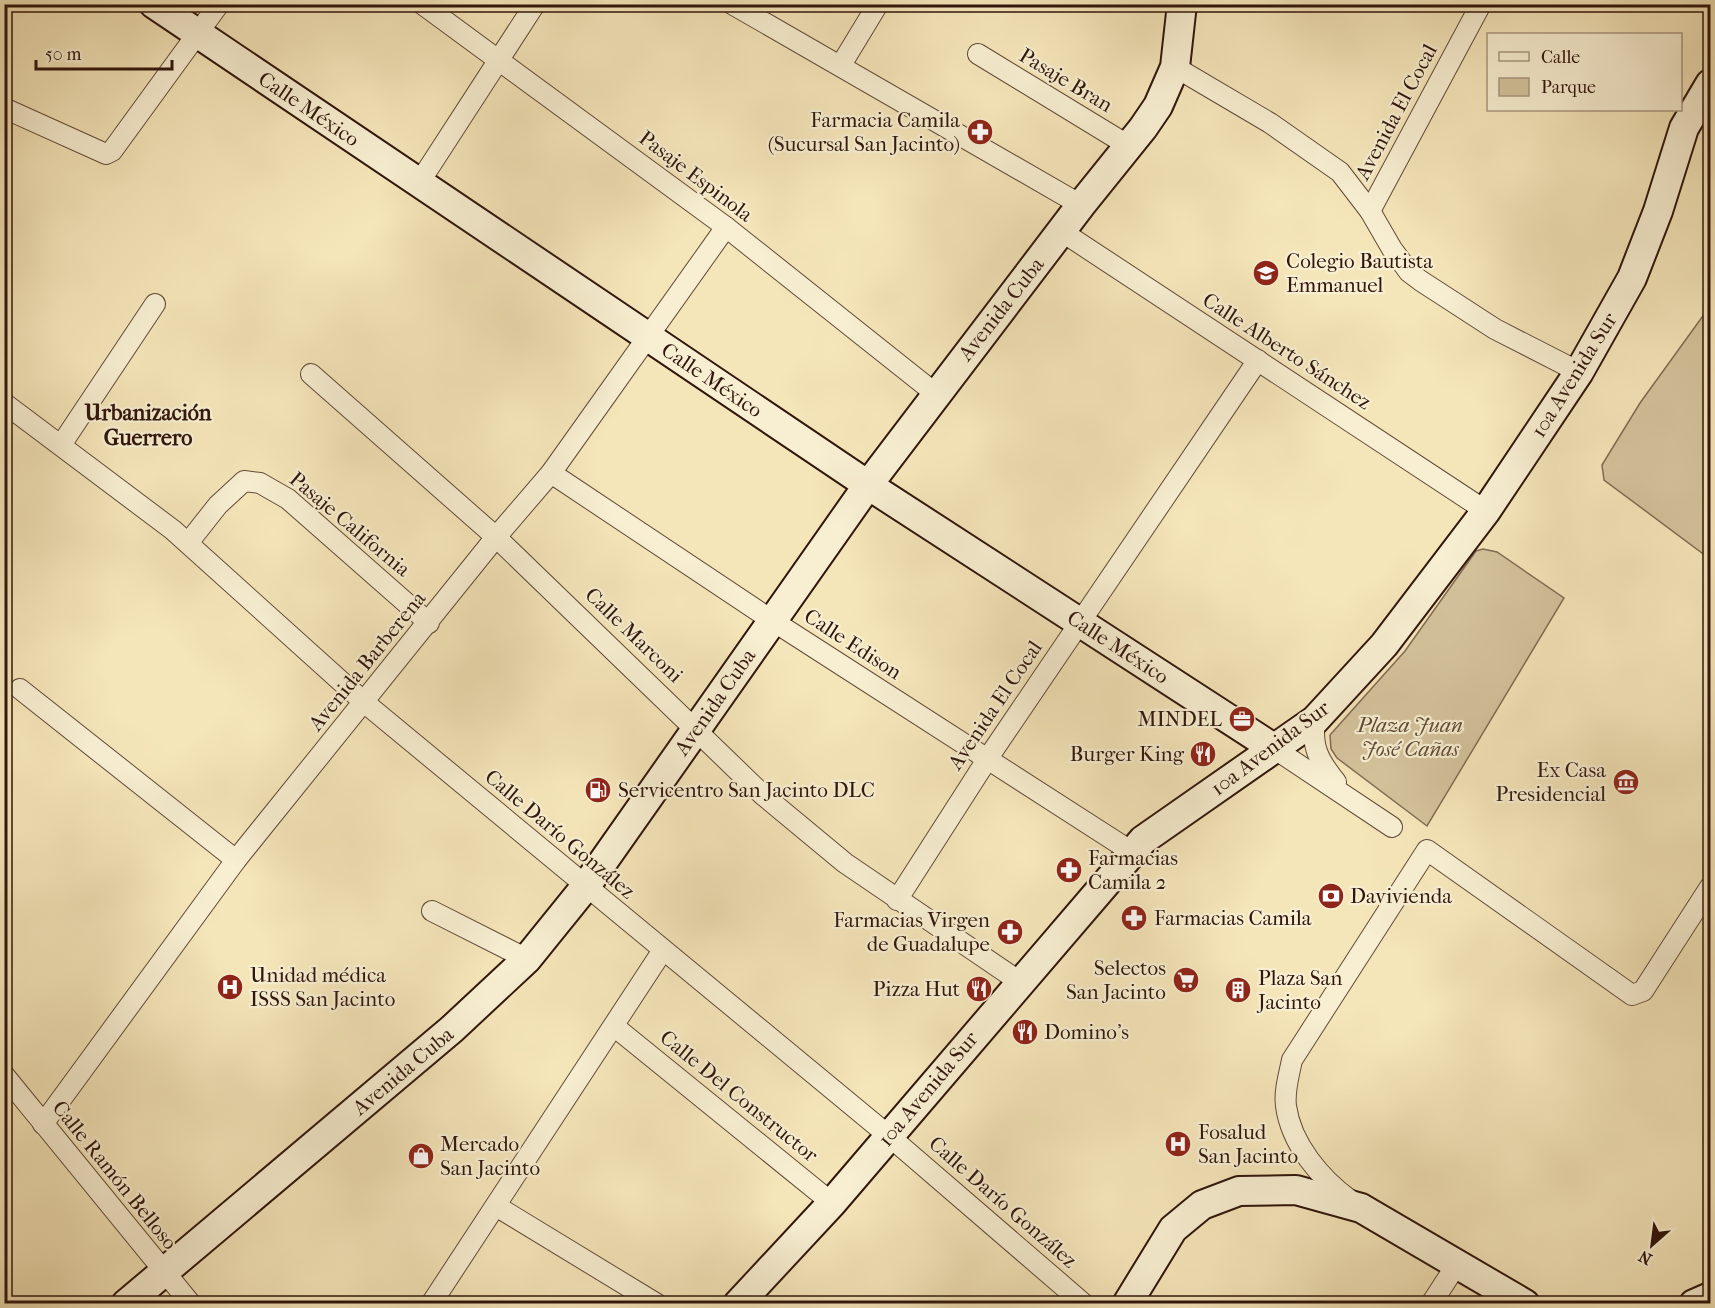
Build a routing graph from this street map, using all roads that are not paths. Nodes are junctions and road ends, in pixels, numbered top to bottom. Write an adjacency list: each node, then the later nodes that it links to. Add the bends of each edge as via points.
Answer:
1 (154, 4): 9 (main road, Calle México)
2 (219, 4): 9 (street)
3 (422, 4): 11 (street, Pasaje Espinola)
4 (535, 4): 11 (street)
5 (878, 4): 12 (street)
6 (1481, 4): 19 (street, Avenida El Cocal)
7 (735, 5): 12 (street)
8 (1182, 5): 13 (main road, Avenida Cuba)
9 (198, 34): 15 (street, via 112,151 99,153); 17 (main road, Calle México)
10 (978, 54): 16 (street, Pasaje Bran)
11 (500, 60): 17 (street); 20 (street, Pasaje Espinola)
12 (841, 65): 18 (street)
13 (1175, 67): 16 (main road, Avenida Cuba, via 1158,106); 19 (street, via 1270,123 1340,172)
14 (1710, 84): 25 (main road, 10a Avenida Sur, via 1684,128 1632,278)
15 (4, 108)
16 (1129, 146): 18 (main road, Avenida Cuba)
17 (419, 183): 23 (main road, Calle México)
18 (1081, 205): 21 (main road, Avenida Cuba)
19 (1370, 211): 25 (street, via 1392,249 1421,282 1495,329)
20 (726, 227): 23 (street, Avenida Barberena); 27 (street, Pasaje Espinola)
21 (1061, 231): 24 (street, Calle Alberto Sánchez); 27 (main road, Avenida Cuba)
22 (155, 303): 29 (street)
23 (647, 336): 30 (street, Avenida Barberena); 31 (main road, Calle México)
24 (1257, 360): 32 (street, Calle Alberto Sánchez); 36 (street, Avenida El Cocal)
25 (1579, 372): 32 (main road, 10a Avenida Sur)
26 (311, 374): 33 (street, Calle Marconi)
27 (936, 394): 31 (main road, Avenida Cuba)
28 (4, 403): 29 (street, Calle Darío González)
29 (61, 445): 34 (street, Calle Darío González)
30 (551, 473): 33 (street, Avenida Barberena); 35 (street, Calle Edison)
31 (868, 485): 35 (main road, Avenida Cuba); 36 (main road, Calle México)
32 (1486, 512): 40 (main road, 10a Avenida Sur, via 1384,645)
33 (496, 537): 37 (street, Avenida Barberena); 41 (street, Calle Marconi)
34 (188, 543): 37 (street, Pasaje California, via 218,505 244,481 260,483 288,499); 39 (street, Calle Darío González)
35 (773, 621): 41 (main road, Avenida Cuba); 43 (street, Calle Edison)
36 (1080, 622): 42 (main road, Calle México); 43 (street, Avenida El Cocal)
37 (429, 623): 39 (street, Avenida Barberena)
38 (20, 689): 47 (street)
39 (365, 703): 47 (street, Avenida Barberena); 48 (street, Calle Darío González)
40 (1315, 720): 42 (main road, 10a Avenida Sur); 44 (street, via 1313,747)
41 (696, 728): 48 (main road, Avenida Cuba); 50 (street, Calle Marconi, via 763,795)
42 (1275, 749): 44 (street); 46 (main road, 10a Avenida Sur, via 1158,828)
43 (988, 758): 46 (street, Calle Edison); 50 (street, Avenida El Cocal)
44 (1345, 793): 45 (street)
45 (1392, 827)
46 (1132, 852): 54 (main road, 10a Avenida Sur)
47 (236, 860): 57 (street, Avenida Barberena)
48 (586, 886): 52 (street, Calle Darío González); 53 (main road, Avenida Cuba)
49 (1710, 887): 61 (street, via 1643,991 1632,995 1427,850 1292,1060 1286,1092 1291,1122 1312,1163 1324,1179)
50 (897, 900): 54 (street, Calle Marconi)
51 (432, 911): 53 (street)
52 (663, 951): 55 (street); 58 (street, Calle Darío González)
53 (527, 959): 63 (main road, Avenida Cuba, via 452,1029)
54 (1020, 982): 58 (main road, 10a Avenida Sur)
55 (615, 1027): 59 (street, Calle Del Constructor); 60 (street)
56 (4, 1075): 57 (street, Calle Ramón Belloso)
57 (43, 1124): 63 (street, Calle Ramón Belloso)
58 (889, 1136): 59 (main road, 10a Avenida Sur); 70 (street, Calle Darío González)
59 (832, 1203): 69 (main road, 10a Avenida Sur)
60 (496, 1206): 67 (street); 68 (street)
61 (1361, 1208): 62 (main road); 71 (main road, via 1296,1191 1239,1191 1202,1205 1173,1229)
62 (1457, 1264): 72 (street); 73 (main road)
63 (164, 1272): 65 (main road, Avenida Cuba); 66 (street, Calle Ramón Belloso)
64 (1710, 1297): 74 (main road)
65 (126, 1304)
66 (191, 1304)
67 (431, 1304)
68 (657, 1304)
69 (738, 1304)
70 (1084, 1304)
71 (1127, 1304)
72 (1431, 1304)
73 (1525, 1304)
74 (1694, 1304)

